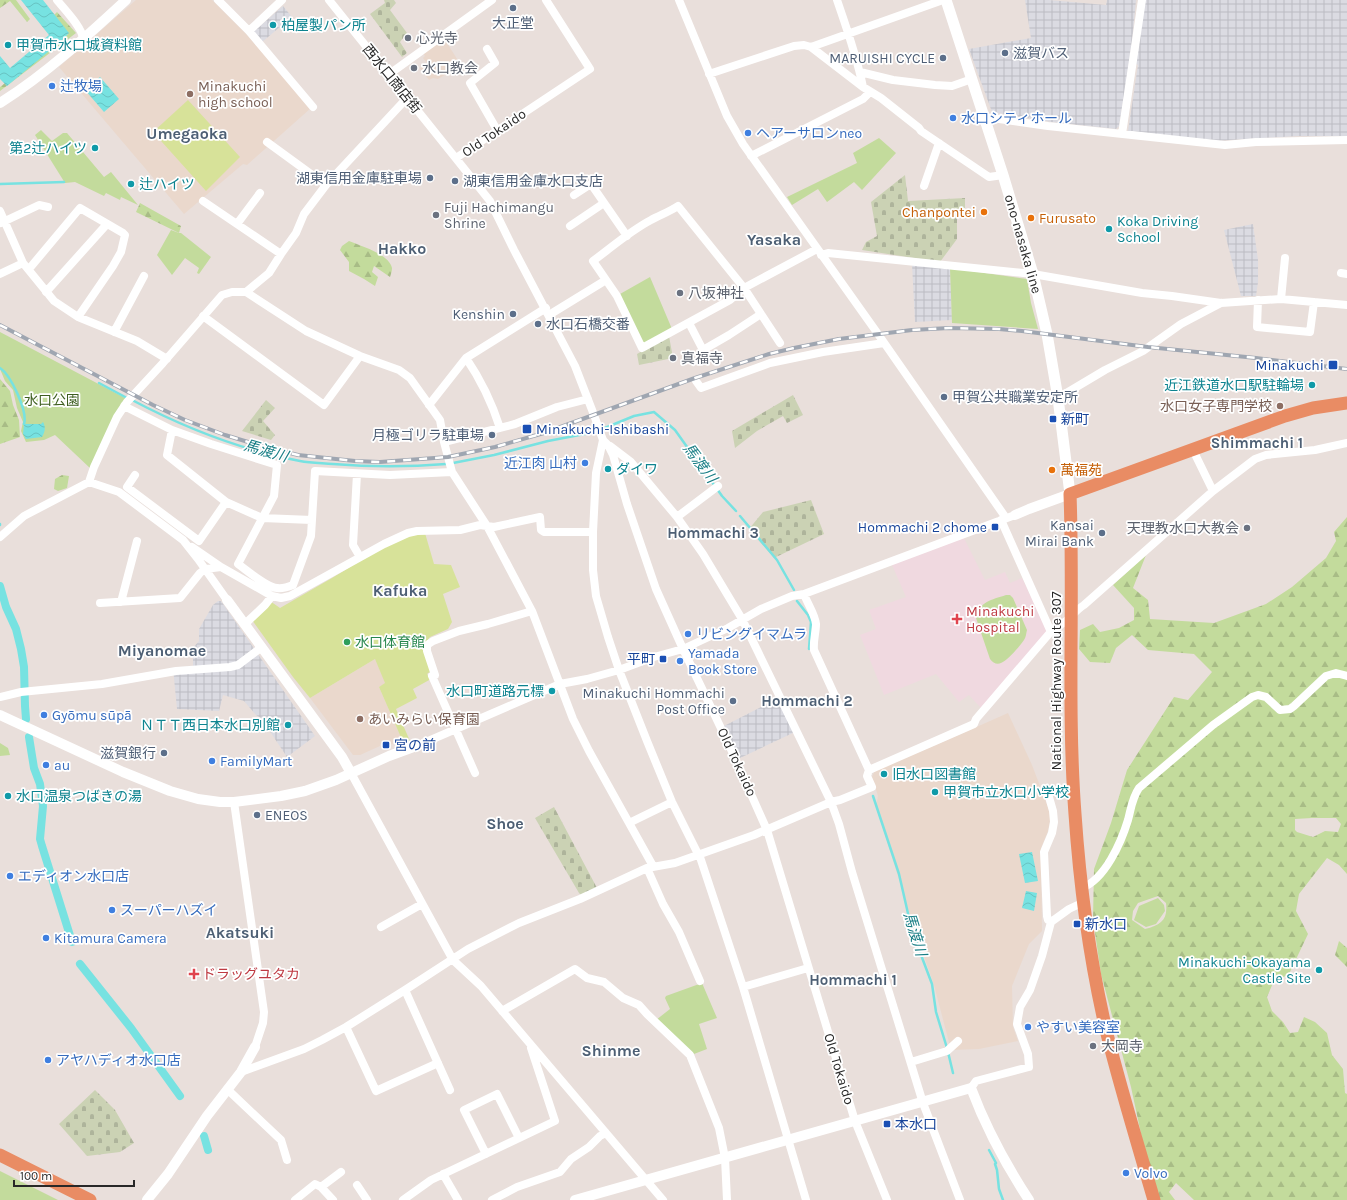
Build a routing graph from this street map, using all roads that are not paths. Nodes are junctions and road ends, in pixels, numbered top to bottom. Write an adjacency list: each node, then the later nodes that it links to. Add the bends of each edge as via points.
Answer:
1 (57, 0): 15 (street, via 83,35)
2 (126, 0): 15 (street)
3 (218, 0): 13 (street)
4 (282, 0): 13 (street)
5 (329, 0): 20 (street, 西水口商店街)
6 (492, 0): 20 (street)
7 (546, 0): 27 (street, Old Tokaido, via 590,69)
8 (679, 0): 19 (street)
9 (837, 0): 14 (street)
10 (943, 0): 14 (street)
11 (946, 0): 21 (main road, ono-nasaka line)
12 (1142, 0): 28 (street)
13 (248, 31): 25 (street)
14 (849, 33): 16 (street); 18 (street)
15 (83, 39): 24 (street, via 38,77)
16 (811, 47): 19 (street, via 794,46); 22 (street)
17 (487, 48): 27 (street, via 495,64 470,83)
18 (860, 72): 21 (street, via 893,80 935,85 952,86); 22 (street)
19 (709, 74): 32 (street, via 728,116)
20 (388, 75): 23 (street, 西水口商店街)
21 (972, 79): 26 (main road, ono-nasaka line)
22 (866, 89): 31 (street); 32 (street, via 863,99)
23 (407, 98): 33 (street, 西水口商店街); 35 (street)
24 (0, 103)
25 (314, 107)
26 (985, 117): 28 (street); 34 (main road, ono-nasaka line)
27 (497, 130): 33 (street, Old Tokaido)
28 (1122, 134): 29 (street, via 1225,145)
29 (1347, 140)
30 (267, 142): 35 (street)
31 (939, 143): 34 (street, via 990,177); 36 (street)
32 (752, 156): 48 (street)
33 (456, 158): 64 (street, Old Tokaido, via 490,200)
34 (1003, 174): 53 (main road, ono-nasaka line)
35 (326, 185): 49 (street, via 304,214 296,233)
36 (924, 186)
37 (260, 193): 45 (street)
38 (574, 195): 40 (street, via 591,184)
39 (203, 200): 45 (street)
40 (604, 203): 46 (street); 47 (street)
41 (48, 207): 43 (street, via 39,205)
42 (0, 211): 43 (street)
43 (2, 223): 51 (street)
44 (107, 224): 51 (street, via 80,208); 57 (street); 67 (street, via 125,235 121,252)
45 (237, 224): 49 (street)
46 (570, 226)
47 (627, 236): 55 (street, via 593,261); 56 (street, via 678,206)
48 (819, 252): 53 (street); 56 (street); 71 (street)
49 (280, 254): 58 (street, via 269,273)
50 (1285, 258): 59 (street)
51 (26, 266): 52 (street); 57 (street)
52 (0, 274)
53 (1033, 274): 62 (street, via 1142,293); 77 (main road, ono-nasaka line)
54 (144, 276): 69 (street)
55 (606, 280): 64 (street); 68 (street, via 617,296 642,348)
56 (744, 288): 65 (street); 68 (street, via 730,300)
57 (46, 292): 67 (street, via 54,301)
58 (246, 292): 66 (street, via 222,295); 72 (street, via 306,331)
59 (1281, 299): 60 (street); 61 (street)
60 (1258, 300): 61 (street, via 1257,327 1310,332); 62 (street)
61 (1314, 302): 63 (street)
62 (1221, 303): 77 (street, via 1181,324 1143,351)
63 (1347, 305)
64 (547, 312): 73 (street); 76 (street, Old Tokaido, via 575,366)
65 (761, 314): 68 (street, via 703,350); 70 (street)
66 (203, 316): 72 (street, via 324,405); 74 (street)
67 (78, 317): 69 (street)
68 (688, 324)
69 (114, 332): 74 (street)
70 (780, 343)
71 (884, 343): 75 (street, via 770,363 701,388); 97 (street)
72 (360, 356): 80 (street, via 400,370 410,378)
73 (466, 358): 80 (street); 81 (street, via 494,408)
74 (167, 359): 78 (street)
75 (696, 381)
76 (588, 398): 81 (street); 83 (street, Old Tokaido)
77 (1058, 398): 93 (main road, ono-nasaka line)
78 (127, 402): 82 (street); 90 (street, via 117,417)
79 (1347, 403): 86 (highway, via 1313,408 1285,416)
80 (429, 405): 84 (street, via 440,420)
81 (500, 428): 84 (street)
82 (172, 430): 94 (street, via 167,454); 96 (street, via 277,465 274,496)
83 (602, 437): 95 (street, via 631,462); 100 (street, via 596,473); 118 (street, Old Tokaido, via 613,455 656,590)
84 (444, 442): 87 (street)
85 (1347, 443): 92 (street, via 1315,450 1266,455 1255,459)
86 (1193, 450): 92 (street); 93 (highway)
87 (452, 472): 88 (street); 99 (street)
88 (357, 474): 98 (street, via 315,471); 104 (street, via 353,545)
89 (135, 475): 94 (street, via 127,487 199,541)
90 (89, 482): 101 (street, via 24,516); 102 (street, via 119,492)
91 (717, 487): 95 (street)
92 (1213, 491): 113 (street)
93 (1070, 494): 97 (street); 113 (highway, National Highway Route 307)
94 (226, 502): 96 (street)
95 (677, 517): 114 (street, via 703,554)
96 (262, 518): 98 (street); 98 (street, via 238,564 276,588 293,585 311,536)
97 (1007, 518): 107 (street); 116 (street)
98 (312, 520)
99 (487, 526): 100 (street, via 540,517 541,530 544,532); 104 (street, via 408,533); 112 (street)
100 (593, 532): 119 (street, via 596,596)
101 (0, 537)
102 (183, 540): 105 (street); 106 (street)
103 (137, 541): 110 (street)
104 (360, 557): 108 (street, via 290,596)
105 (221, 567): 106 (street); 108 (street)
106 (206, 569): 109 (street); 110 (street, via 180,598)
107 (804, 594): 114 (street, via 792,596); 126 (street, via 816,625 814,650)
108 (272, 596): 115 (street)
109 (227, 600): 115 (street)
110 (121, 602): 111 (street)
111 (100, 603)
112 (532, 611): 121 (street); 124 (street, via 459,631 427,645 435,675 432,676)
113 (1072, 614): 116 (street); 137 (highway, National Highway Route 307, via 1072,761)
114 (742, 619): 118 (street); 132 (street)
115 (245, 624): 117 (street)
116 (1051, 632): 126 (street, via 974,724)
117 (262, 647): 122 (street, via 230,667 176,671 102,684 25,691); 127 (street)
118 (683, 649): 119 (street); 134 (street, Old Tokaido)
119 (619, 670): 121 (street); 131 (street)
120 (1347, 676): 137 (street, via 1336,673 1326,676 1299,703 1290,708 1280,710 1262,695 1252,697 1213,725 1139,788 1113,855 1099,876 1090,885)
121 (560, 684): 124 (street); 133 (street, via 579,732)
122 (0, 697)
123 (0, 715): 130 (street, via 170,791 198,799)
124 (455, 729): 125 (street); 128 (street)
125 (419, 745): 127 (street)
126 (869, 770): 132 (street, via 867,776 872,787)
127 (351, 773): 130 (street, via 305,791); 139 (street)
128 (476, 773)
129 (1047, 790): 140 (street, via 1054,822 1044,852 1047,916)
130 (234, 802): 151 (street, via 264,1012)
131 (672, 802): 133 (street); 135 (street)
132 (831, 802): 134 (street); 153 (street)
133 (629, 823): 136 (street)
134 (767, 830): 135 (street); 143 (street, Old Tokaido)
135 (698, 854): 136 (street, via 675,863); 145 (street)
136 (650, 867): 142 (street, via 519,923 468,949); 144 (street, via 664,904)
137 (1082, 888): 138 (highway, National Highway Route 307)
138 (1084, 902): 140 (street); 187 (highway, National Highway Route 307, via 1107,1035)
139 (422, 904): 141 (street); 142 (street)
140 (1050, 922): 155 (street, via 1036,974 1020,1007 1018,1018 1029,1066 976,1081)
141 (381, 928)
142 (453, 960): 146 (street); 147 (street, via 481,986)
143 (808, 968): 145 (street); 159 (street, Old Tokaido)
144 (700, 981)
145 (742, 987): 162 (street)
146 (405, 990): 148 (street); 152 (street)
147 (502, 1012): 150 (street); 165 (street, via 575,969 587,978 604,982 623,998 639,1005 690,1055 719,1128)
148 (346, 1026): 152 (street, via 376,1090); 154 (street, via 304,1048)
149 (958, 1041): 153 (street, via 949,1050)
150 (530, 1044): 160 (street); 161 (street, via 555,1121)
151 (255, 1047): 154 (street)
152 (438, 1062): 157 (street)
153 (911, 1062): 158 (street)
154 (241, 1072): 156 (street)
155 (971, 1088): 158 (street); 186 (street, via 997,1147)
156 (227, 1089): 166 (street, via 281,1140); 173 (street)
157 (450, 1090)
158 (923, 1103): 159 (street); 185 (street)
159 (855, 1121): 162 (street); 184 (street, Old Tokaido)
160 (606, 1133): 169 (street); 179 (street, via 571,1159 560,1172 517,1187)
161 (519, 1138): 163 (street); 163 (street, via 496,1094 464,1110)
162 (787, 1141): 165 (street); 183 (street)
163 (486, 1154): 168 (street)
164 (0, 1155): 172 (highway)
165 (725, 1158): 169 (street); 182 (street)
166 (287, 1160)
167 (341, 1172): 171 (street)
168 (443, 1174): 177 (street); 178 (street)
169 (646, 1179): 180 (street); 181 (street)
170 (357, 1185): 176 (street)
171 (322, 1187): 174 (street, via 315,1184); 175 (street)
172 (90, 1200)
173 (147, 1200)
174 (295, 1200)
175 (333, 1200)
176 (367, 1200)
177 (403, 1200)
178 (458, 1200)
179 (492, 1200)
180 (576, 1200)
181 (663, 1200)
182 (727, 1200)
183 (806, 1200)
184 (887, 1200)
185 (960, 1200)
186 (1029, 1200)
187 (1154, 1200)

